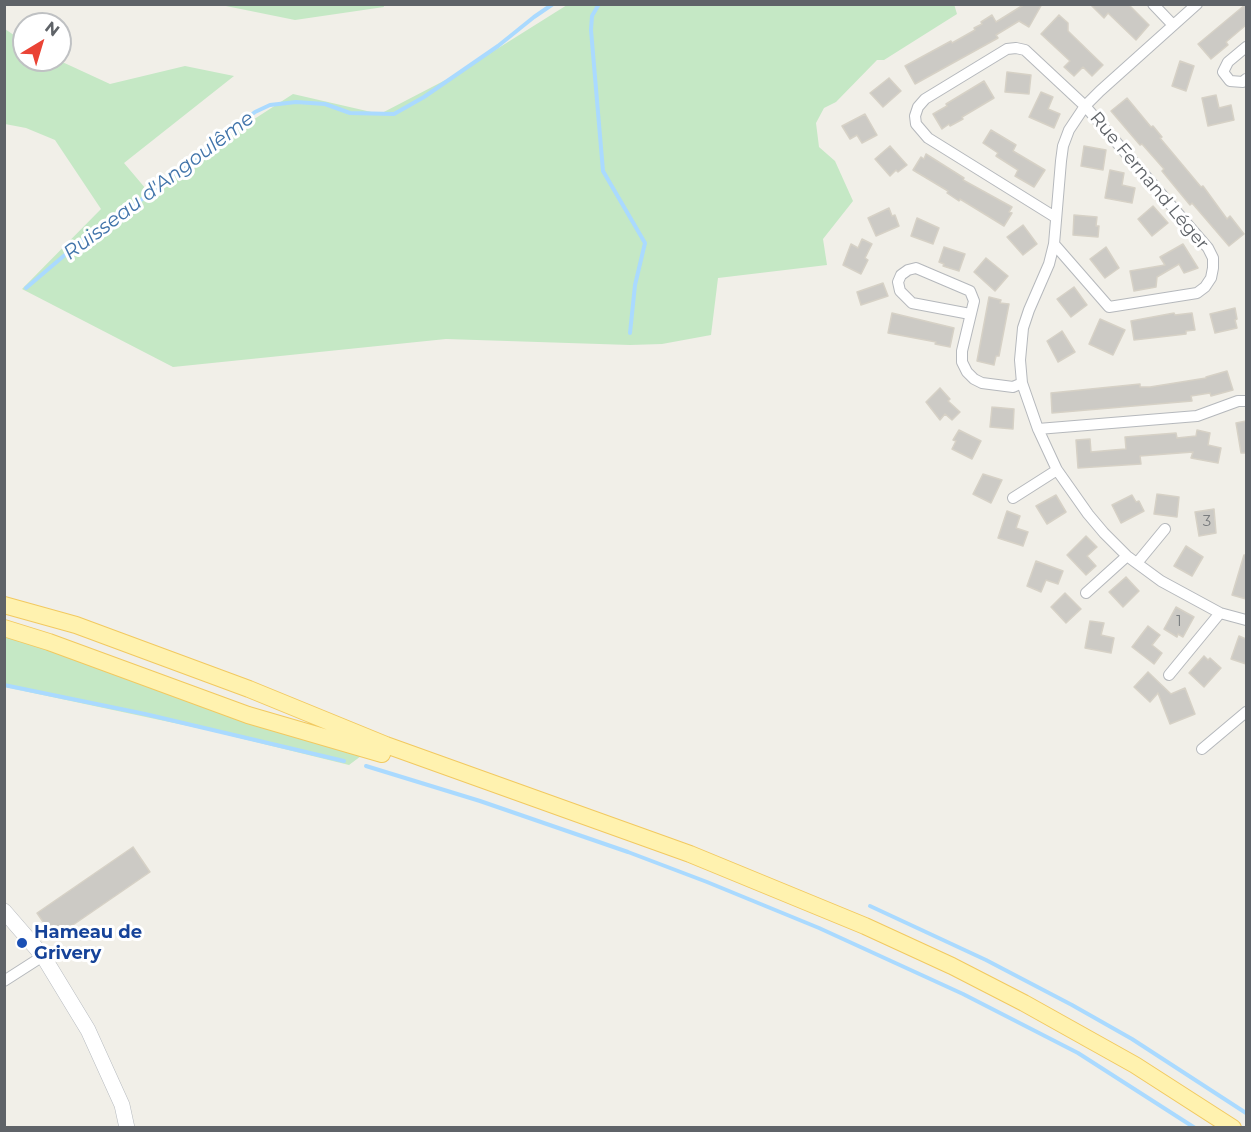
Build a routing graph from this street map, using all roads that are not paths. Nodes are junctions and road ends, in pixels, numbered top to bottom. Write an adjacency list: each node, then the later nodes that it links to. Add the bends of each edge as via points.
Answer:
1 (1153, 4): 3 (street)
2 (1197, 4): 3 (street)
3 (1173, 25): 6 (street)
4 (1246, 47): 5 (street, via 1222,72 1230,81)
5 (1246, 79)
6 (1085, 106): 7 (street, via 1063,146); 7 (street, via 1034,56 1016,48 1007,49 925,99 915,116 916,124 928,138); 8 (street, Rue Fernand Léger, via 1208,248 1213,258 1211,278 1197,293 1109,307)
7 (1055, 217): 8 (street)
8 (1054, 244): 10 (street, via 1023,328)
9 (970, 314): 9 (street, via 974,301 970,291 962,286 916,268 908,270 898,282 904,298 912,303); 10 (street, via 962,351 967,372 992,385 1013,387)
10 (1022, 383): 12 (street)
11 (1246, 401): 12 (street, via 1197,416)
12 (1038, 429): 13 (street)
13 (1057, 470): 14 (street); 16 (street, via 1088,514)
14 (1013, 498)
15 (1165, 529): 17 (street)
16 (1127, 556): 17 (street); 18 (street)
17 (1137, 563): 20 (street, via 1161,581)
18 (1086, 593)
19 (4, 605): 26 (main road, via 76,625)
20 (1220, 613): 21 (street); 23 (street)
21 (1246, 620)
22 (4, 628): 26 (main road, via 264,720)
23 (1169, 675)
24 (1246, 712): 25 (street)
25 (1202, 750)
26 (475, 777): 30 (main road, via 690,854 865,926 1024,1003 1135,1065)
27 (4, 911): 28 (street)
28 (43, 956): 29 (street); 31 (street, via 88,1030 122,1105)
29 (4, 981)
30 (1207, 1111): 32 (main road); 33 (main road)
31 (127, 1128)
32 (1228, 1128)
33 (1233, 1128)

